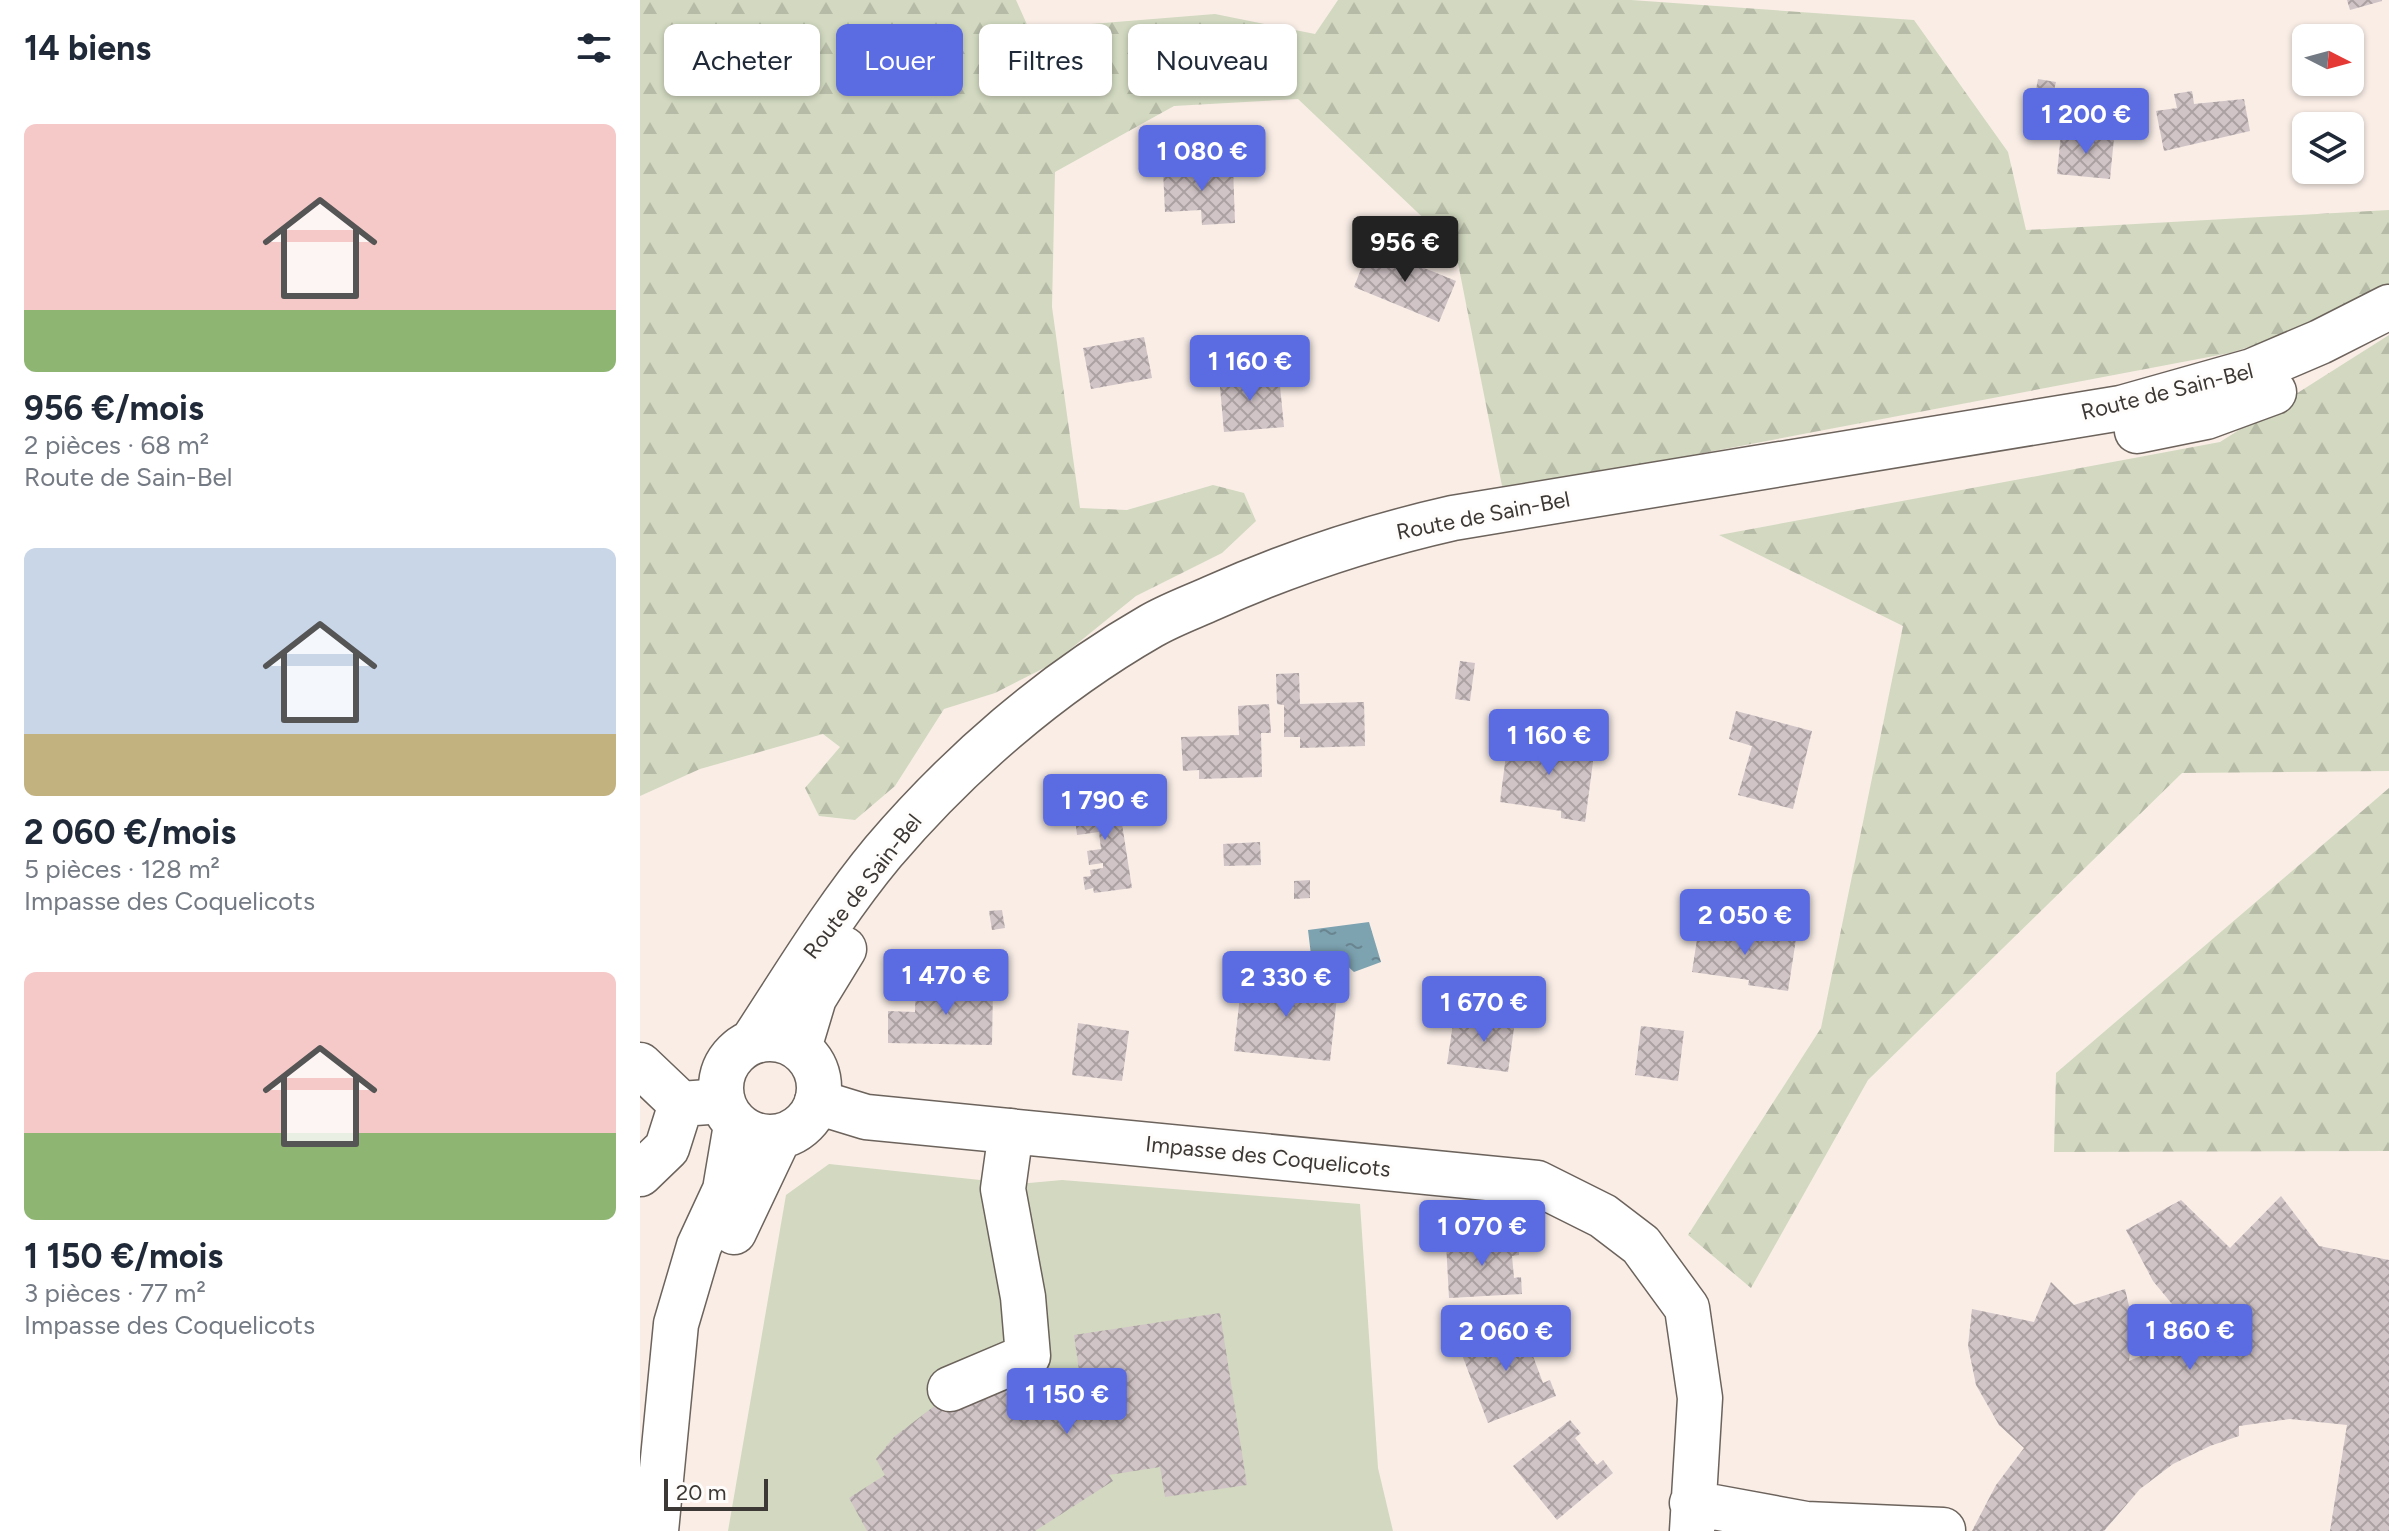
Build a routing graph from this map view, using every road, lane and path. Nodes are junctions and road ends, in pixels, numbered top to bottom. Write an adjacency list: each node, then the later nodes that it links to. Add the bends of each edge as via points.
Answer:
1 (2389, 307): 3 (main road, Route de Sain-Bel, via 2252,371 2121,408 1453,518 1336,548 1267,573 1152,625 1050,692 933,796 881,855)
2 (2389, 335): 4 (main road, Route de Sain-Bel, via 2270,394 2206,417 1443,545 1264,599 1159,652 998,769 926,840 849,940 814,998)
3 (752, 1042): 4 (main road, via 768,1039); 7 (main road, via 725,1068)
4 (799, 1048): 6 (main road, via 818,1078)
5 (640, 1065): 7 (main road)
6 (817, 1102): 8 (main road, Impasse des Coquelicots, via 866,1117); 9 (main road, via 803,1125)
7 (713, 1110): 9 (main road, via 756,1136); 10 (main road); 14 (main road, via 725,1190 699,1246 676,1324)
8 (1011, 1131): 11 (main road, via 1003,1189 1028,1356); 12 (main road, Impasse des Coquelicots, via 1537,1183 1603,1216 1641,1245 1687,1308 1700,1398)
9 (779, 1137): 15 (main road, via 705,1309)
10 (640, 1174)
11 (950, 1389)
12 (1692, 1517): 13 (main road)
13 (1943, 1530)
14 (656, 1531)
15 (680, 1531)

